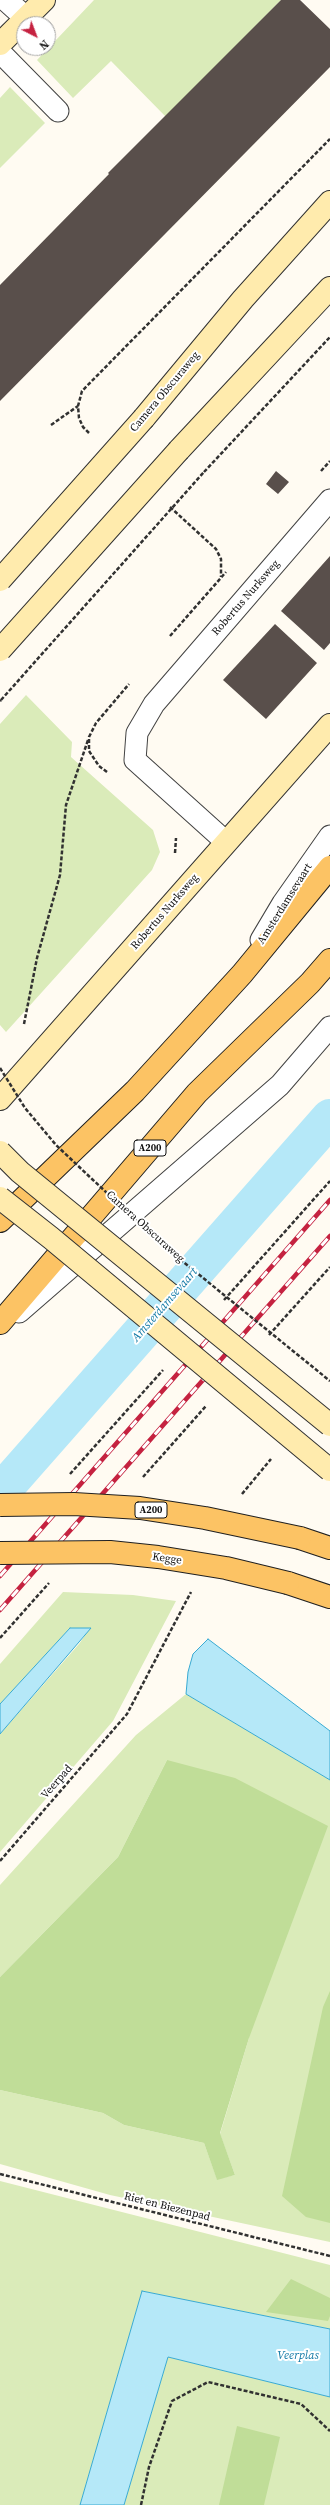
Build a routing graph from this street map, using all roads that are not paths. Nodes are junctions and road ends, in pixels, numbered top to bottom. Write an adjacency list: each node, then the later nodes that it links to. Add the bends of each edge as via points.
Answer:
1 (6, 0): 3 (street)
2 (44, 0): 4 (main road)
3 (24, 16)
4 (28, 16)
5 (16, 28): 6 (main road)
6 (0, 44)
7 (0, 52): 8 (lane)
8 (58, 111)
9 (330, 202): 12 (main road, Camera Obscuraweg, bridge)
10 (330, 288): 13 (main road, bridge, via 179,450)
11 (330, 500): 16 (lane, Robertus Nurksweg, via 154,704 137,733 135,760)
12 (0, 580)
13 (0, 650)
14 (330, 725): 16 (main road, Robertus Nurksweg)
15 (330, 836): 19 (lane, Amsterdamsevaart, via 283,903)
16 (226, 842): 21 (main road, Robertus Nurksweg)
17 (330, 867): 19 (main road)
18 (330, 960): 25 (main road, A200, via 310,983 197,1093)
19 (242, 974): 24 (main road, via 136,1091)
20 (330, 1027): 26 (lane, via 280,1085)
21 (0, 1099)
22 (0, 1152): 27 (main road, bridge, via 20,1172)
23 (0, 1198): 28 (main road, bridge, via 52,1238)
24 (0, 1221)
25 (0, 1323)
26 (0, 1328)
27 (330, 1425)
28 (330, 1470)
29 (0, 1505): 30 (main road, A200, bridge, via 74,1504 140,1508 205,1518 300,1538)
30 (330, 1548)
31 (0, 1553): 32 (main road, Kegge, bridge, via 110,1552 158,1557 226,1568 288,1583)
32 (330, 1597)

